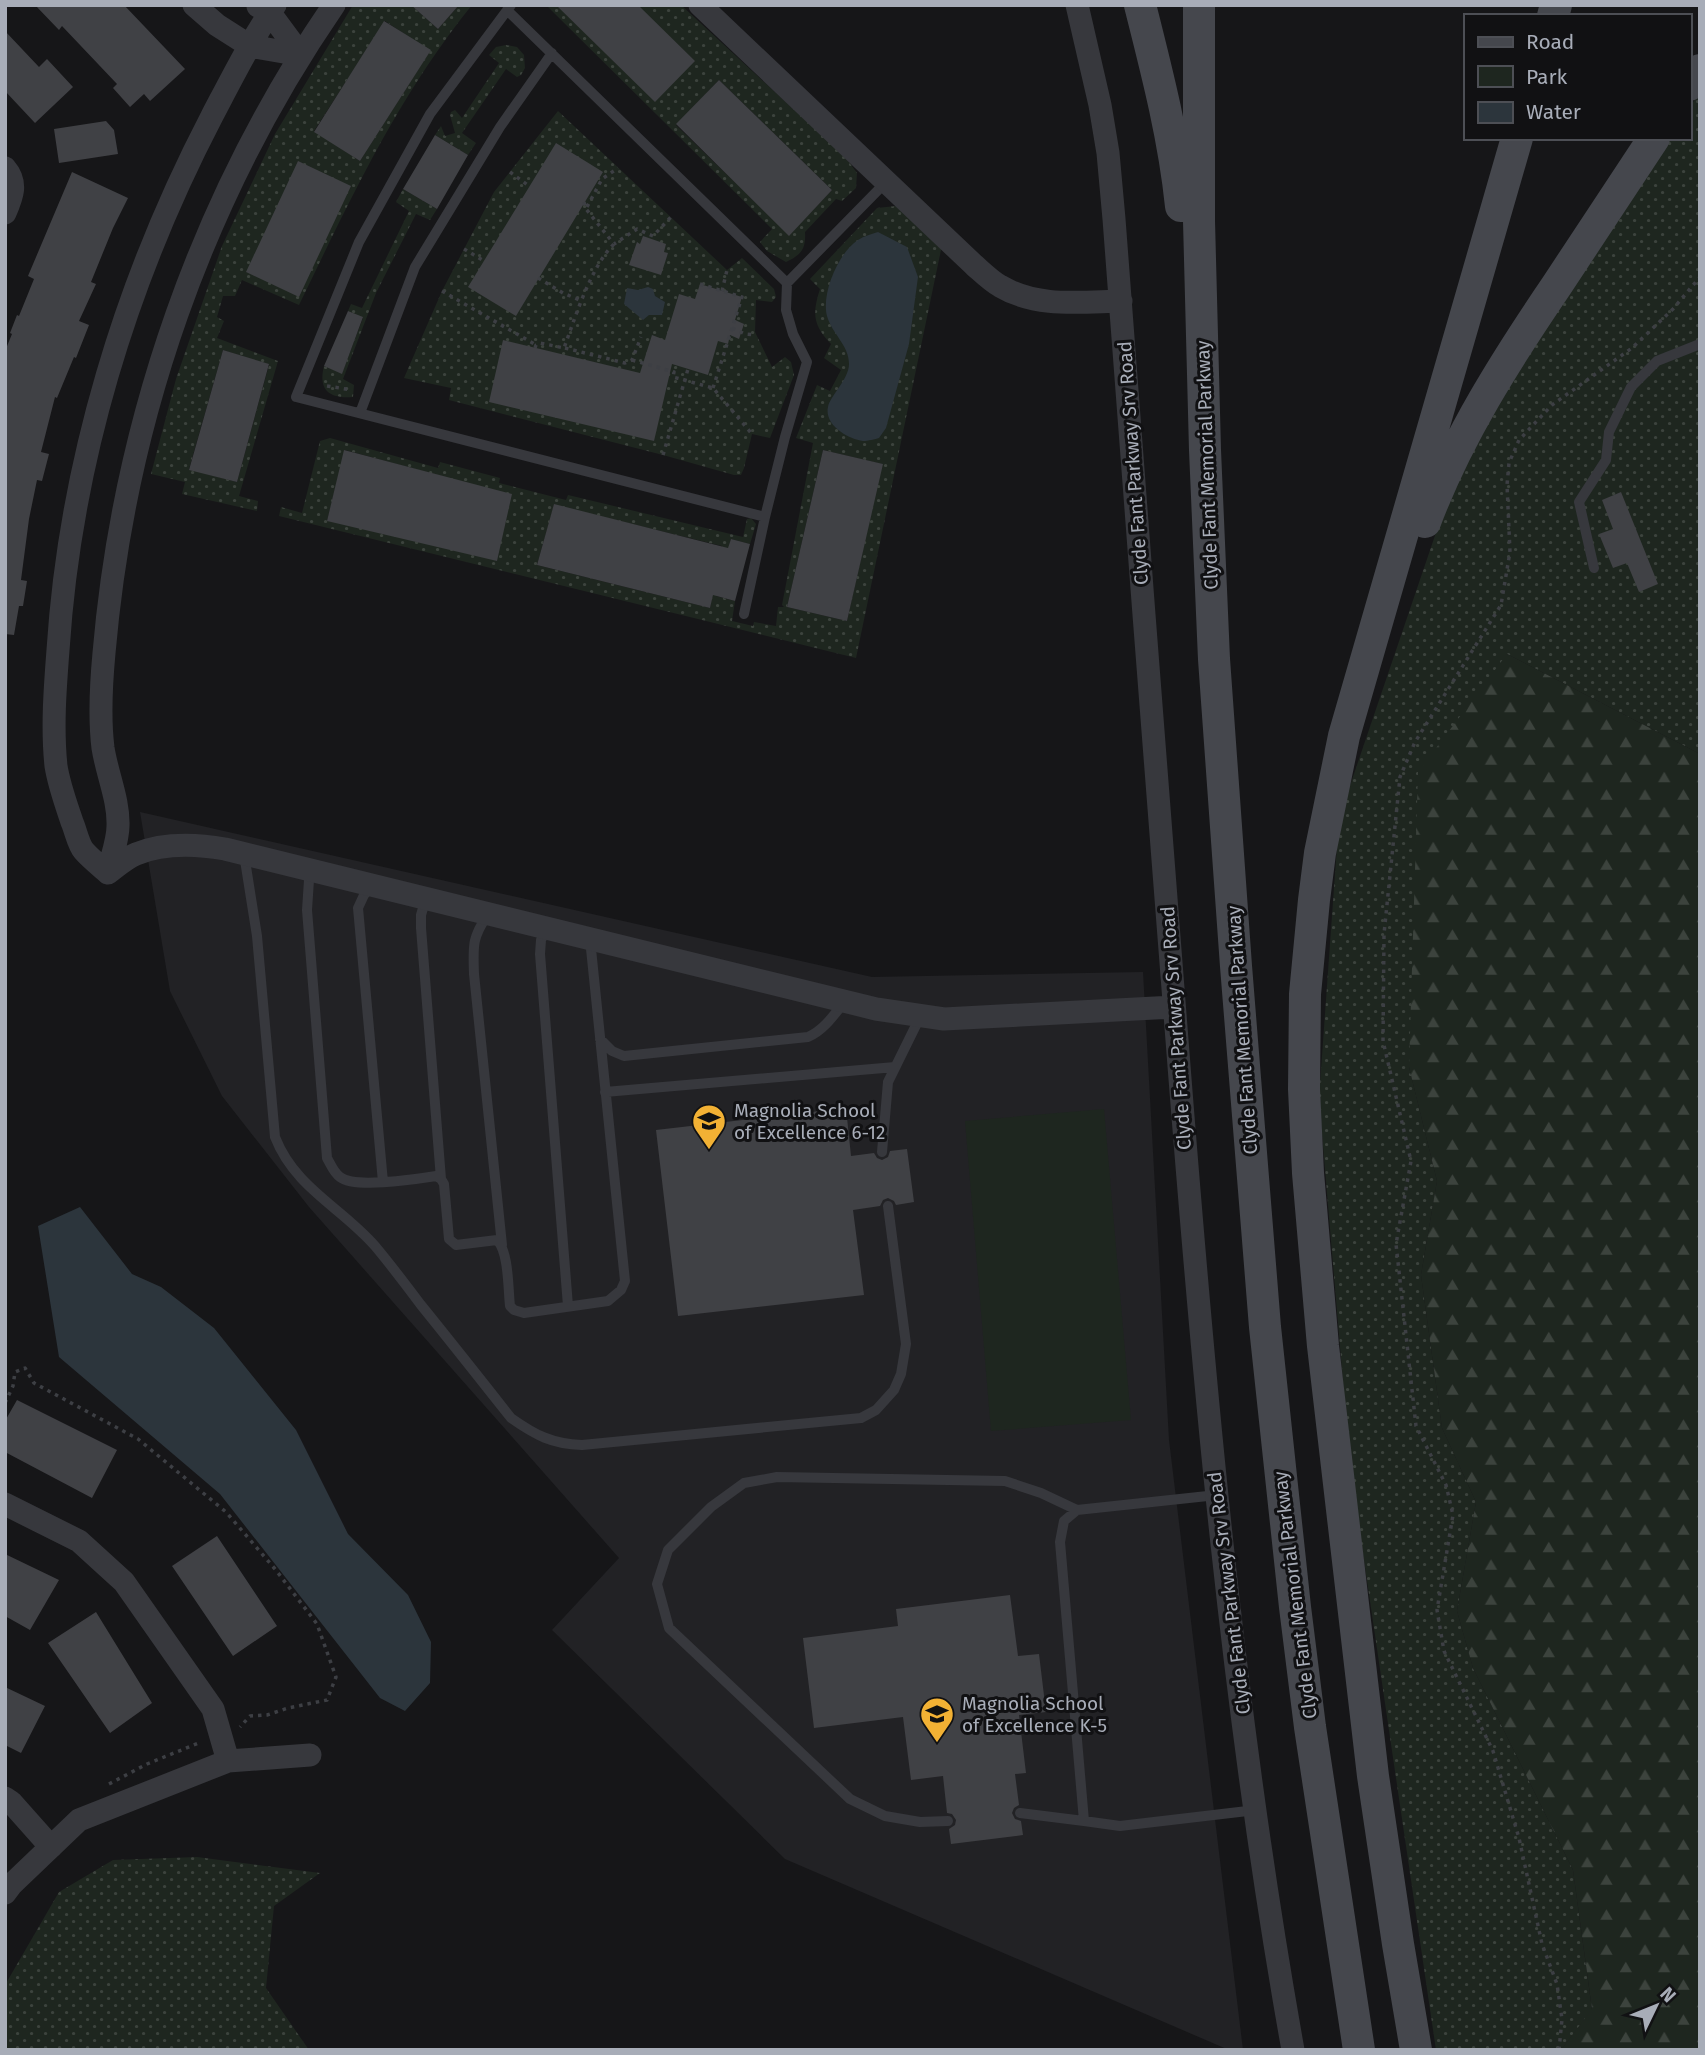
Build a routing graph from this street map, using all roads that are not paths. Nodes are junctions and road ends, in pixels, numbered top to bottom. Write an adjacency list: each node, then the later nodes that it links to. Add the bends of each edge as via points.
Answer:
1 (194, 5): 9 (street)
2 (334, 5): 11 (street)
3 (700, 5): 15 (street)
4 (1077, 5): 18 (street, Clyde Fant Parkway Srv Road, via 1106,141)
5 (1140, 5): 20 (main road, via 1178,170 1191,304)
6 (1199, 5): 20 (main road, Clyde Fant Memorial Parkway)
7 (267, 8): 9 (street); 11 (street)
8 (509, 8): 10 (lane); 21 (lane, via 430,114 359,242 296,397)
9 (250, 46): 11 (street); 28 (street, via 174,193 122,327 73,521 54,694 57,767 83,850)
10 (552, 53): 17 (lane); 21 (lane, via 499,127 415,267)
11 (301, 55): 28 (street, via 205,240 164,353 133,464 109,597 101,694 104,750 119,828)
12 (1516, 140): 25 (main road)
13 (1653, 140): 25 (main road, via 1520,340 1440,481)
14 (5, 168): 16 (street, via 13,189)
15 (886, 182): 17 (lane); 18 (street, via 998,285 1024,298 1051,302)
16 (5, 213)
17 (787, 283): 22 (lane, via 786,310 807,362)
18 (1121, 301): 35 (street, Clyde Fant Parkway Srv Road)
19 (1700, 344): 23 (lane, via 1657,361 1631,387 1609,432 1606,460 1578,502)
20 (1202, 360): 59 (main road, Clyde Fant Memorial Parkway, via 1215,673 1265,1326 1310,1727)
21 (360, 412): 22 (lane)
22 (765, 517): 24 (lane)
23 (1594, 568)
24 (744, 614)
25 (1344, 736): 60 (main road, via 1314,900 1305,994 1304,1089 1322,1333 1344,1540 1375,1789)
26 (244, 854): 27 (street); 28 (street, via 199,845 170,847 135,854); 43 (lane, via 280,1150 312,1191 373,1245 511,1418 533,1434 582,1445 861,1418 876,1410 894,1390 905,1344)
27 (312, 870): 29 (street); 42 (lane, via 307,910 327,1158 341,1179)
28 (108, 873)
29 (373, 885): 30 (street); 42 (lane, via 358,908)
30 (426, 898): 31 (street); 41 (lane, via 421,928)
31 (488, 914): 32 (street); 44 (lane, via 473,943 474,974)
32 (547, 928): 33 (street); 45 (lane, via 540,954)
33 (590, 939): 34 (street); 37 (lane)
34 (845, 1002): 36 (street); 37 (lane, via 808,1037 624,1056)
35 (1174, 1007): 36 (street, via 944,1019); 46 (street, Clyde Fant Parkway Srv Road)
36 (920, 1016): 38 (lane)
37 (600, 1039): 39 (lane)
38 (895, 1067): 39 (lane); 40 (lane, via 888,1082)
39 (606, 1092): 45 (lane, via 625,1281 608,1301)
40 (882, 1152)
41 (441, 1179): 42 (lane); 44 (lane, via 449,1239 456,1245 497,1240)
42 (383, 1182)
43 (888, 1206)
44 (502, 1245): 45 (lane, via 514,1310 524,1313)
45 (568, 1307)
46 (1217, 1495): 48 (lane); 52 (street, Clyde Fant Parkway Srv Road)
47 (5, 1504): 50 (street, via 79,1542 124,1582 213,1709)
48 (1077, 1510): 54 (lane, via 1005,1481 777,1478 744,1483 711,1507 668,1550 657,1584 669,1629 850,1799 885,1816); 55 (lane, via 1064,1521 1060,1542)
49 (310, 1755): 50 (street)
50 (228, 1761): 56 (street, via 79,1820)
51 (5, 1798): 56 (street)
52 (1256, 1810): 55 (lane, via 1119,1826); 58 (street, Clyde Fant Parkway Srv Road)
53 (1020, 1813): 55 (lane)
54 (948, 1821)
55 (1084, 1821)
56 (51, 1847): 57 (street)
57 (5, 1893)
58 (1293, 2050)
59 (1359, 2050)
60 (1416, 2050)

